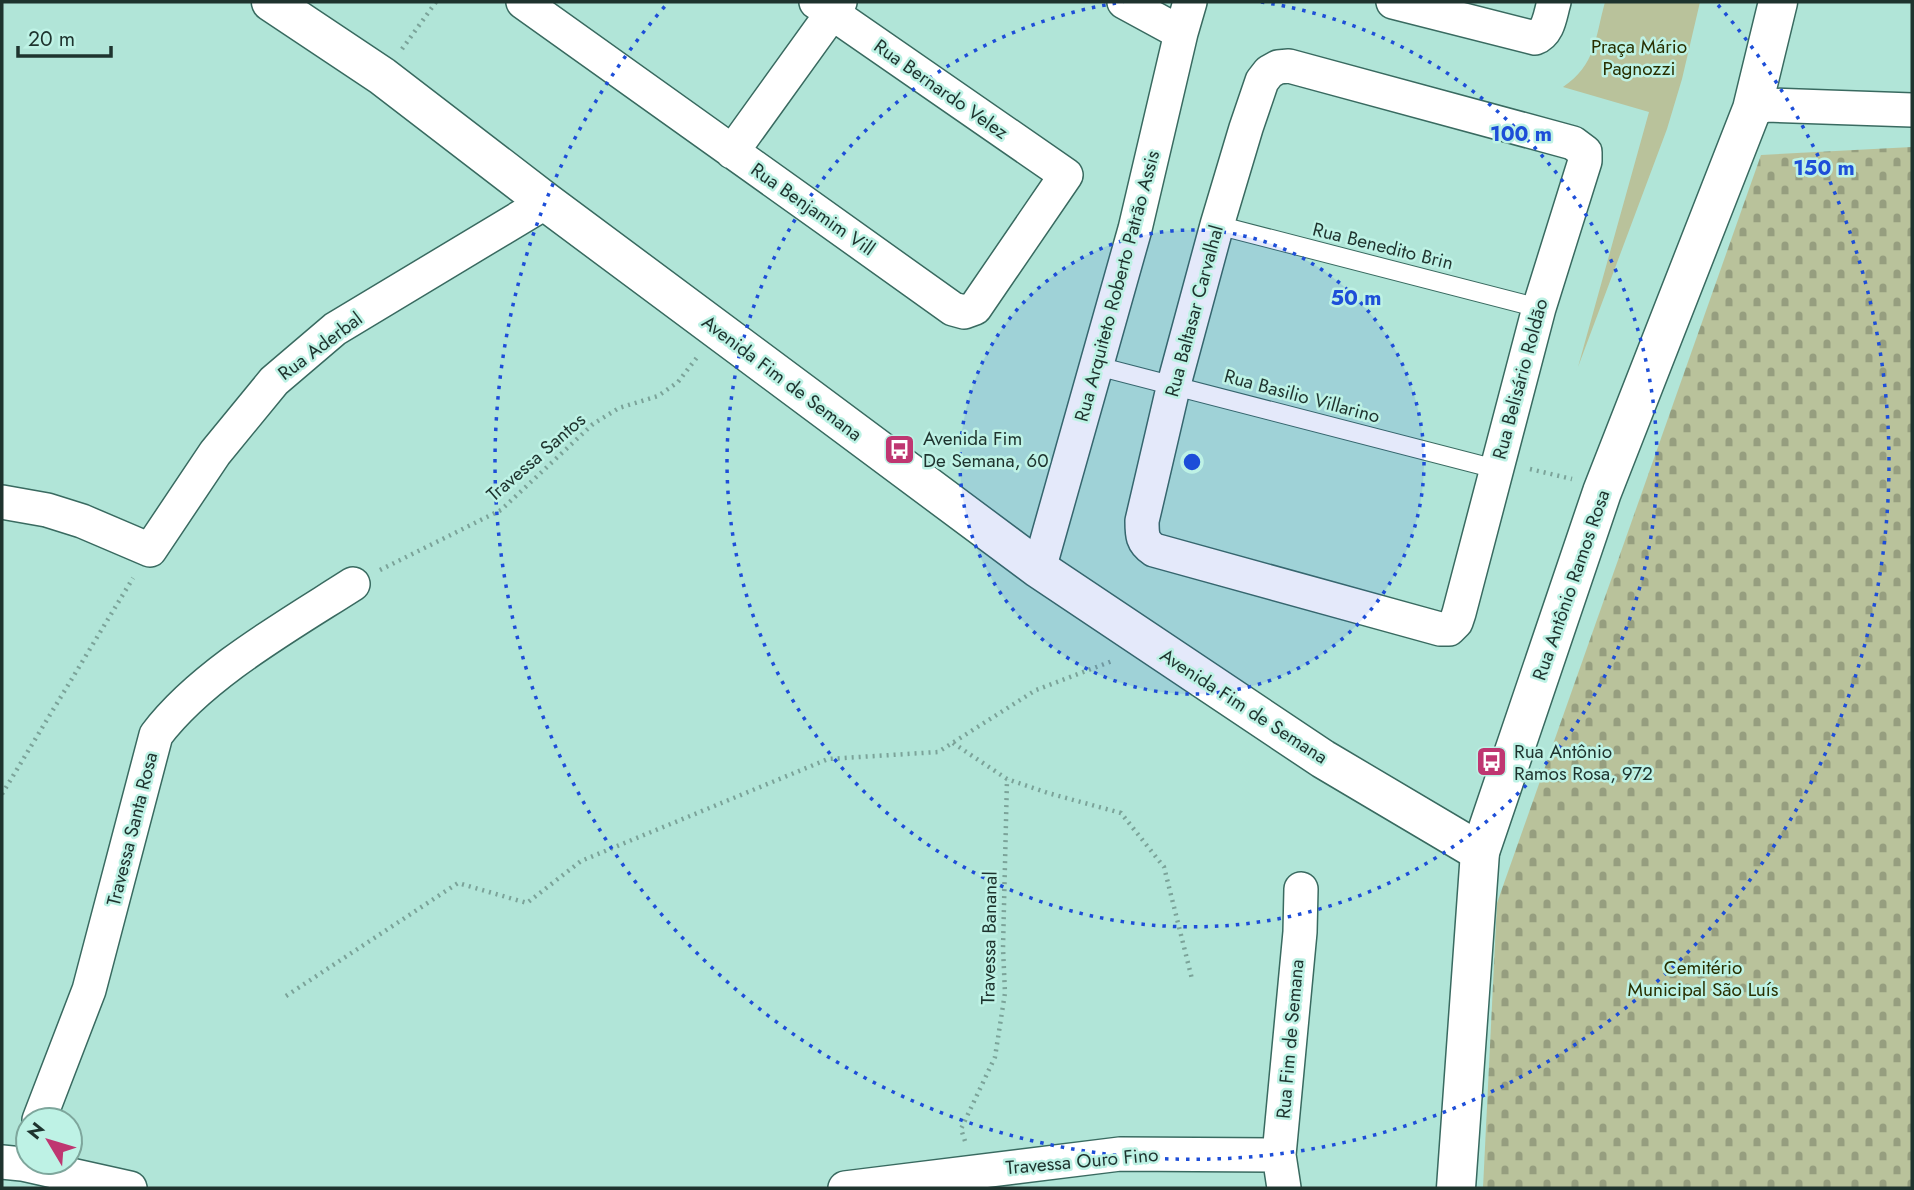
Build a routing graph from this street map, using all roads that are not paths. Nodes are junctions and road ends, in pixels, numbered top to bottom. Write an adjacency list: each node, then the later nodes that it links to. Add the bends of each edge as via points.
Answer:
1 (271, 2): 15 (street, Avenida Fim de Semana, via 382,76)
2 (523, 2): 13 (street, Rua Benjamim Vill)
3 (1124, 2): 9 (street)
4 (1190, 2): 9 (street, Rua Arquiteto Roberto Patrão Assis)
5 (1393, 2): 6 (street, via 1535,38 1546,30)
6 (1554, 2)
7 (1778, 2): 11 (street, Rua Antônio Ramos Rosa)
8 (830, 6): 13 (street); 14 (street, Rua Bernardo Velez)
9 (1181, 33): 18 (street, Rua Arquiteto Roberto Patrão Assis)
10 (1262, 81): 16 (street, Rua Baltasar Carvalhal); 17 (street, Rua Belisário Roldão, via 1269,72 1289,66 1573,144 1585,152)
11 (1752, 109): 12 (street, via 1767,105); 25 (street, Rua Antônio Ramos Rosa, via 1602,492)
12 (1912, 110)
13 (732, 152): 14 (street, Rua Benjamim Vill, via 929,293 964,312 983,299)
14 (1066, 175)
15 (545, 202): 21 (street, Rua Aderbal, via 335,329 274,381 215,453 150,550 71,517); 23 (street, Avenida Fim de Semana)
16 (1217, 225): 17 (lane, Rua Benedito Brin); 19 (street, Rua Baltasar Carvalhal)
17 (1539, 308): 20 (street, Rua Belisário Roldão)
18 (1097, 366): 19 (lane, Rua Basilio Villarino); 23 (street, Rua Arquiteto Roberto Patrão Assis)
19 (1174, 384): 20 (lane, Rua Basilio Villarino); 22 (street, Rua Baltasar Carvalhal, via 1142,521)
20 (1496, 469): 22 (street, Rua Belisário Roldão, via 1460,613 1449,629)
21 (2, 502)
22 (1144, 544)
23 (1039, 569): 25 (street, Avenida Fim de Semana, via 1323,759)
24 (353, 584): 27 (street, Travessa Santa Rosa, via 254,648 190,698 156,735 89,990)
25 (1480, 852): 33 (street, Rua Antônio Ramos Rosa)
26 (1301, 889): 28 (street, Rua Fim de Semana)
27 (44, 1106)
28 (1279, 1155): 31 (street, Travessa Ouro Fino, via 1120,1154); 32 (street, Rua Fim de Semana)
29 (84, 1176): 30 (street)
30 (130, 1188)
31 (845, 1188)
32 (1284, 1188)
33 (1456, 1188)

